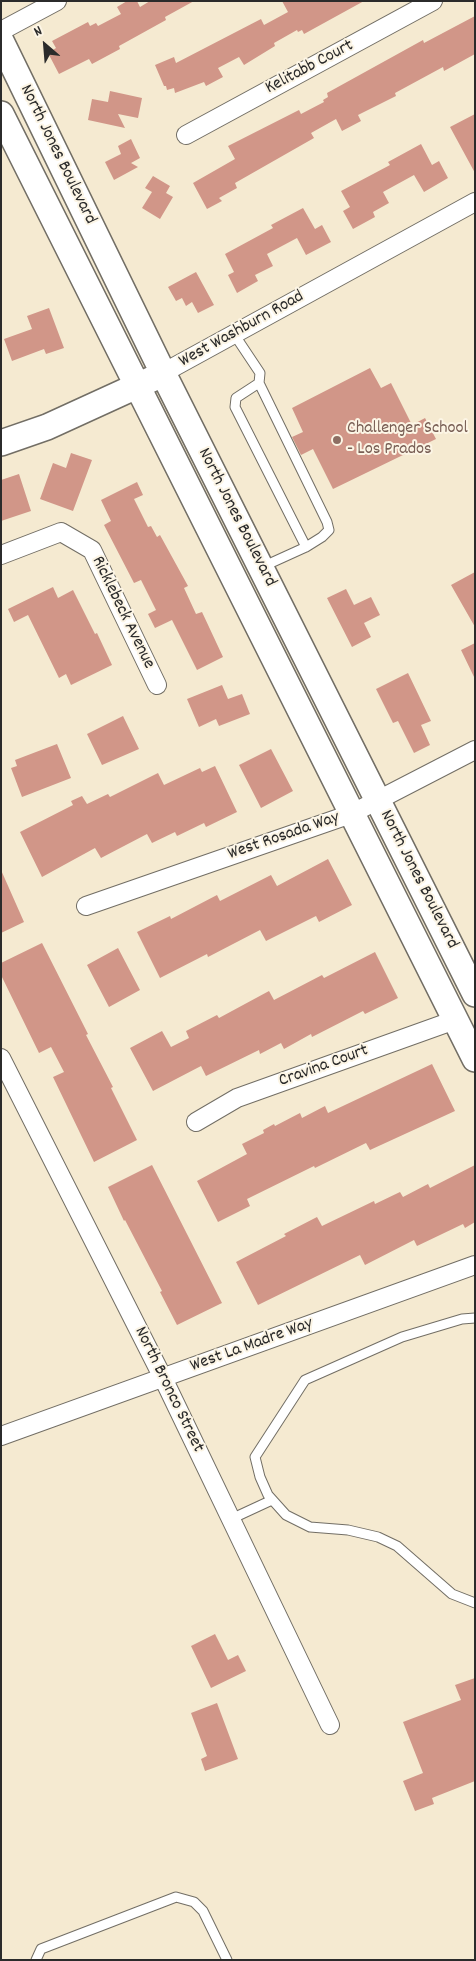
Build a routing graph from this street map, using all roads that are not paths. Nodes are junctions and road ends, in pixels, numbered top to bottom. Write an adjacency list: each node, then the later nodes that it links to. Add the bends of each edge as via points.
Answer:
1 (57, 1): 3 (street)
2 (434, 1): 6 (street, Kelitabb Court)
3 (1, 31)
4 (1, 41): 9 (main road, North Jones Boulevard)
5 (1, 114): 11 (main road, North Jones Boulevard)
6 (186, 135)
7 (475, 202): 8 (street, West Washburn Road)
8 (234, 334): 9 (street, West Washburn Road); 10 (lane, via 260,373)
9 (163, 373): 11 (main road, West Washburn Road); 15 (main road, North Jones Boulevard)
10 (259, 383): 13 (lane, via 327,522 329,530); 13 (lane, via 236,398 236,407)
11 (137, 387): 12 (main road, West Washburn Road, via 47,427); 19 (main road, North Jones Boulevard)
12 (1, 443)
13 (306, 547): 15 (lane)
14 (1, 555): 16 (street, Ricklebeck Avenue, via 61,532 92,550)
15 (261, 568): 18 (main road, North Jones Boulevard)
16 (157, 685)
17 (475, 750): 18 (street, West Rosada Way)
18 (378, 801): 19 (street, West Rosada Way); 21 (main road, North Jones Boulevard)
19 (351, 814): 20 (street, West Rosada Way); 22 (main road, North Jones Boulevard)
20 (86, 906)
21 (475, 994)
22 (455, 1020): 24 (main road, North Jones Boulevard); 25 (street, Cravina Court, via 236,1098)
23 (1, 1058): 28 (street, North Bronco Street)
24 (475, 1060)
25 (196, 1122)
26 (475, 1266): 28 (street, West La Madre Way)
27 (475, 1318): 30 (lane, via 402,1337 305,1380 255,1457)
28 (163, 1378): 29 (street, West La Madre Way); 31 (street, North Bronco Street)
29 (1, 1436)
30 (272, 1500): 31 (lane); 32 (lane, via 286,1515 310,1527 348,1530 397,1546 452,1594)
31 (231, 1519): 33 (street, North Bronco Street)
32 (475, 1603)
33 (330, 1726)
34 (36, 1960): 35 (lane, via 41,1949 176,1896 194,1902 203,1911)
35 (228, 1960)

